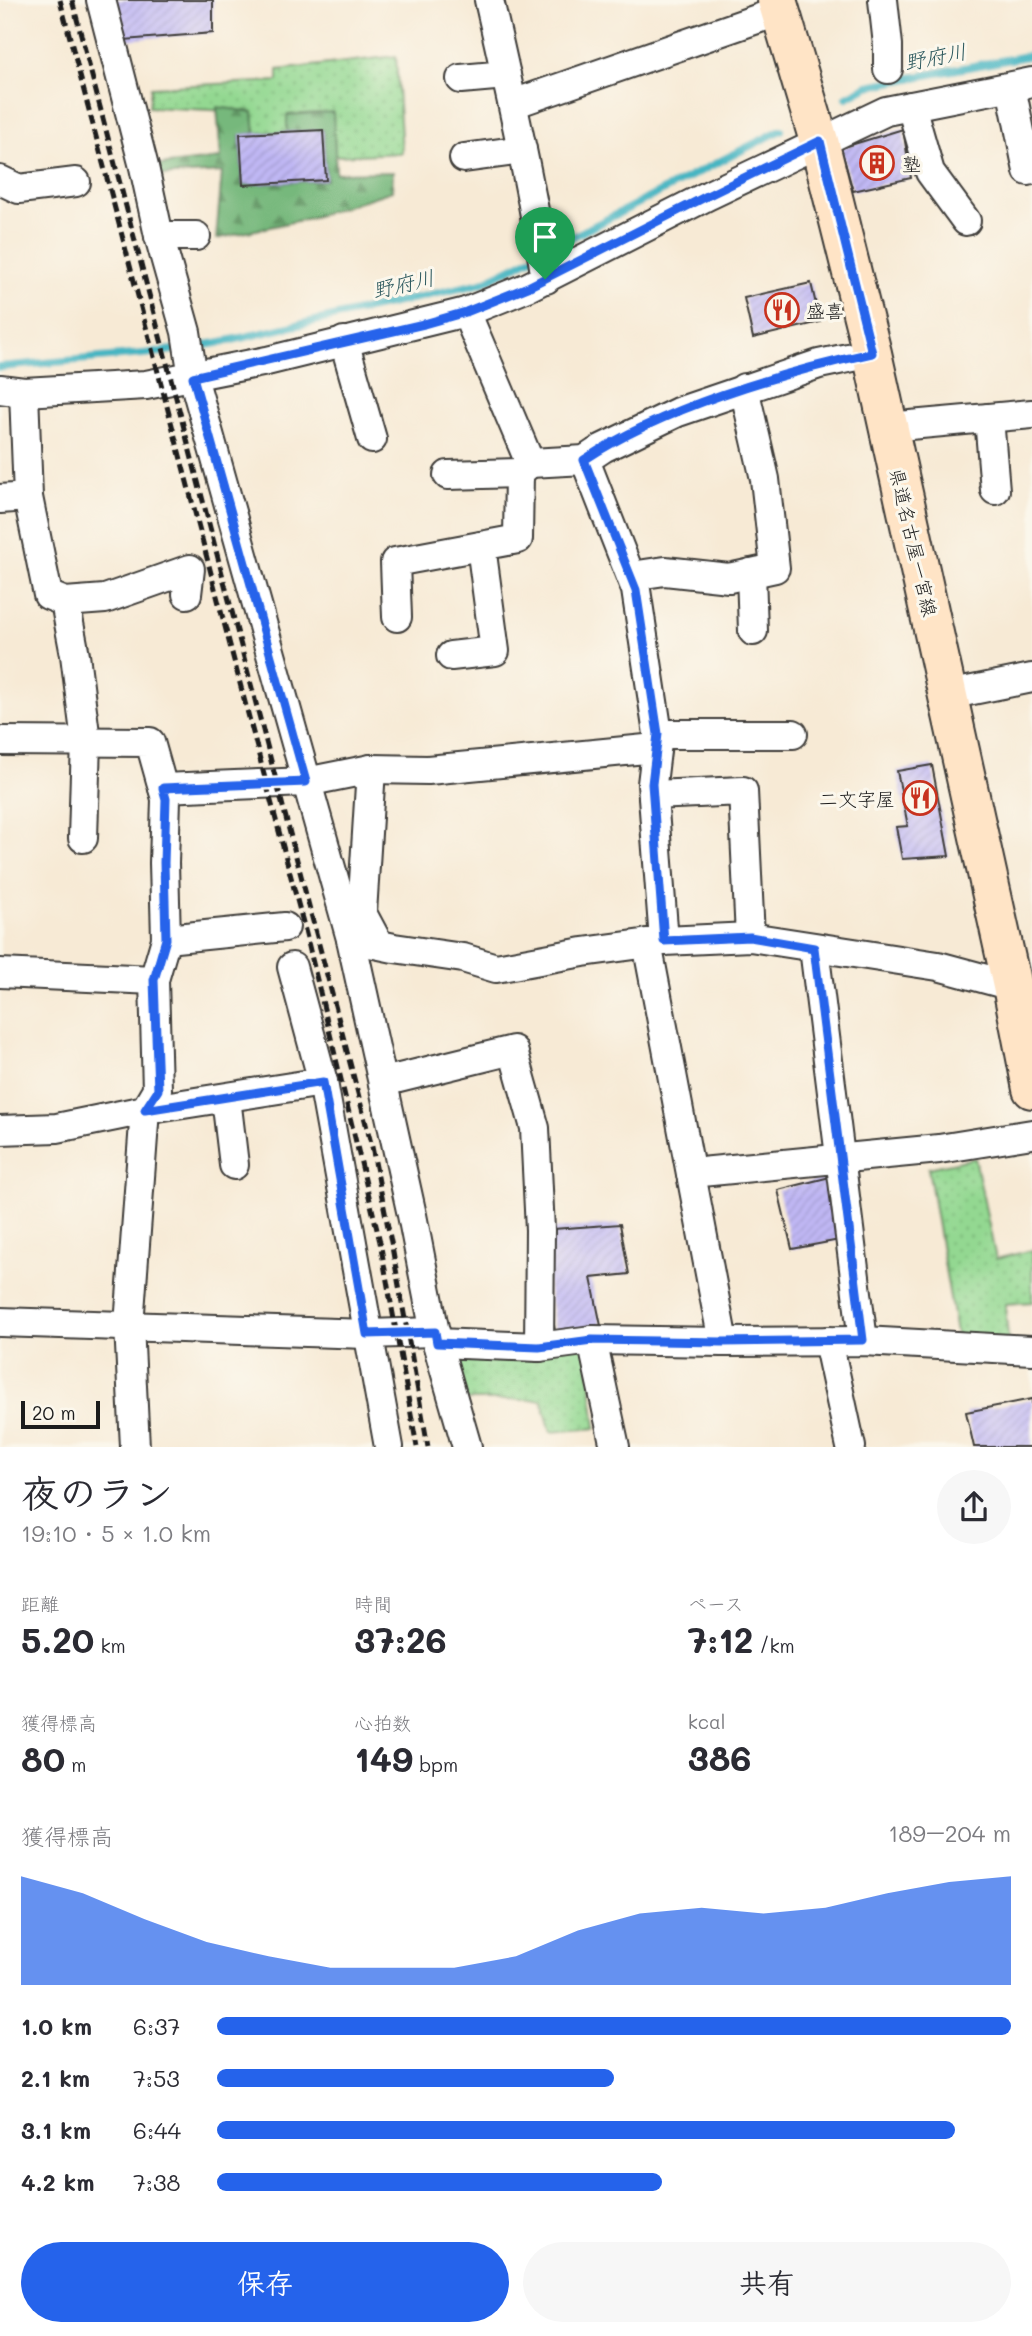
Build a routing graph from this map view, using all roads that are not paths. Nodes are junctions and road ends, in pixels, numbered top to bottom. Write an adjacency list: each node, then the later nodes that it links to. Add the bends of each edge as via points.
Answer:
1 (101, 0): 18 (street)
2 (489, 0): 6 (street)
3 (883, 0): 5 (street)
4 (778, 6): 9 (street); 11 (main road, 県道名古屋一宮線)
5 (888, 69)
6 (506, 75): 7 (street); 9 (street)
7 (461, 79)
8 (1021, 84): 10 (street); 14 (street)
9 (513, 104): 12 (street)
10 (911, 106): 11 (street, via 886,111); 17 (street, via 929,172)
11 (820, 141): 20 (street); 23 (main road, 県道名古屋一宮線)
12 (522, 150): 13 (street); 20 (street)
13 (464, 158)
14 (1028, 171)
15 (0, 180): 16 (street, via 19,189)
16 (76, 182)
17 (966, 221)
18 (159, 236): 19 (street); 24 (street, via 186,332)
19 (196, 236)
20 (545, 274): 21 (street)
21 (466, 312): 22 (street); 32 (street)
22 (344, 341): 24 (street); 30 (street)
23 (872, 353): 25 (street); 29 (main road, 県道名古屋一宮線)
24 (192, 373): 26 (street, via 146,385); 52 (street)
25 (744, 388): 31 (street, via 678,412); 38 (street, via 765,479 775,568)
26 (12, 391): 35 (street)
27 (1032, 414): 28 (street)
28 (989, 418): 29 (street); 34 (street)
29 (888, 427): 46 (main road, 県道名古屋一宮線)
30 (372, 439)
31 (584, 460): 32 (street); 39 (street)
32 (524, 468): 33 (street); 37 (street, via 518,539)
33 (448, 475)
34 (995, 490)
35 (29, 497): 36 (street); 41 (street, via 48,595)
36 (0, 499)
37 (481, 546): 42 (street, via 395,562); 44 (street, via 495,651)
38 (751, 573): 39 (street, via 729,578 665,571); 43 (street)
39 (631, 576): 50 (street)
40 (187, 594): 41 (street, via 190,569 105,599)
41 (65, 602): 49 (street)
42 (397, 617)
43 (753, 631)
44 (451, 656)
45 (1032, 678): 46 (street)
46 (948, 695): 66 (main road, 県道名古屋一宮線)
47 (793, 734): 50 (street)
48 (0, 741): 49 (street)
49 (86, 741): 53 (street, via 150,742); 55 (street)
50 (657, 741): 51 (street, via 428,770); 54 (street)
51 (371, 769): 52 (street); 61 (street, via 362,913)
52 (306, 782): 53 (street); 59 (street)
53 (163, 788): 58 (street)
54 (653, 794): 57 (street, via 743,791); 60 (street)
55 (83, 838)
56 (285, 927): 58 (street)
57 (750, 937): 60 (street); 62 (street)
58 (166, 939): 65 (street)
59 (351, 939): 61 (street); 68 (street)
60 (655, 942): 61 (street, via 496,968); 76 (street)
61 (379, 945)
62 (814, 948): 66 (street, via 938,966); 74 (street)
63 (292, 967): 67 (street)
64 (0, 973): 65 (street)
65 (154, 980): 71 (street, via 158,1090)
66 (1012, 986): 69 (main road, 県道名古屋一宮線)
67 (323, 1082): 70 (street); 79 (street)
68 (383, 1082): 80 (street); 85 (street, via 513,1050 535,1128)
69 (1032, 1089)
70 (226, 1098): 71 (street); 75 (street)
71 (145, 1110): 72 (street, via 57,1128); 78 (street)
72 (0, 1130)
73 (1032, 1134): 74 (street)
74 (840, 1158): 76 (street); 82 (street)
75 (234, 1165)
76 (691, 1173): 84 (street)
77 (0, 1322): 78 (street)
78 (129, 1325): 79 (street); 87 (street)
79 (367, 1334): 80 (street); 88 (street)
80 (436, 1337): 85 (street); 89 (street)
81 (592, 1340): 84 (street); 85 (street); 90 (street)
82 (863, 1340): 83 (street); 86 (street)
83 (828, 1341): 84 (street); 91 (street)
84 (723, 1342)
85 (539, 1347)
86 (1032, 1350)
87 (135, 1447)
88 (389, 1447)
89 (467, 1447)
90 (615, 1447)
91 (852, 1447)

